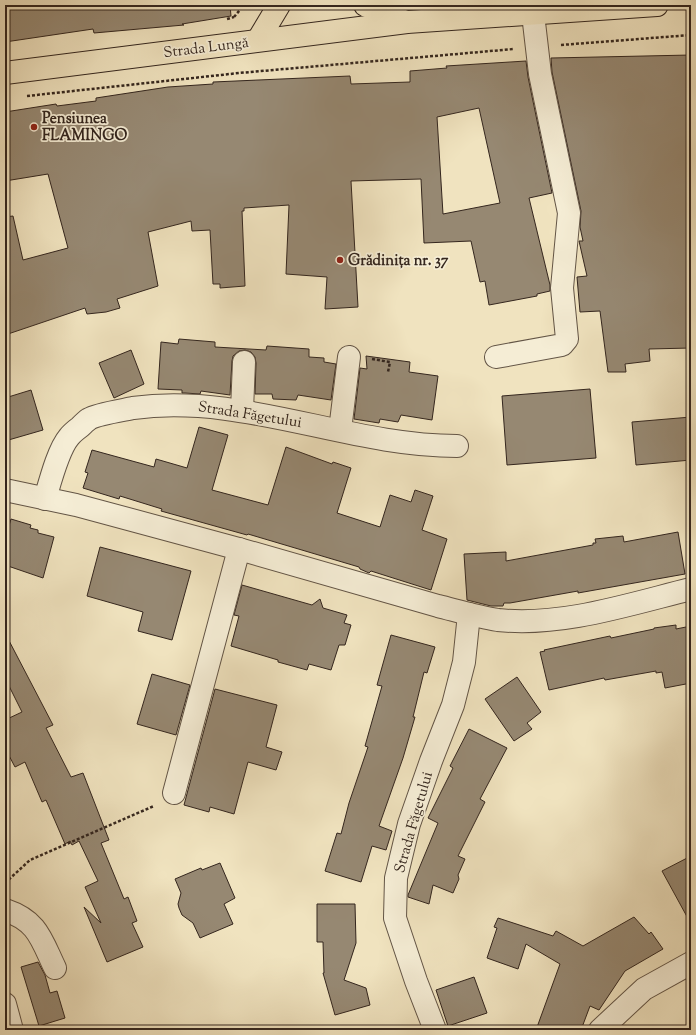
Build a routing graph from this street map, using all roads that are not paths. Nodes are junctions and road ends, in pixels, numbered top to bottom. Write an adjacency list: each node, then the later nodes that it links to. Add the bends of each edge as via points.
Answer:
1 (279, 5): 6 (main road)
2 (365, 5): 5 (main road, Strada Lungă)
3 (657, 5): 4 (main road, Strada Lungă)
4 (533, 14): 5 (main road, Strada Lungă); 9 (street, via 540,74 569,214 562,288 567,339 562,345)
5 (407, 22): 6 (main road, Strada Lungă)
6 (258, 40): 7 (main road, Strada Lungă)
7 (5, 73)
8 (349, 357): 12 (street)
9 (496, 357)
10 (244, 362): 11 (street)
11 (242, 410): 12 (street, Strada Făgetului); 15 (street, Strada Făgetului, via 189,405 150,406 89,419 68,438 57,460)
12 (340, 430): 13 (street, Strada Făgetului, via 389,440 434,446)
13 (457, 446)
14 (5, 490): 15 (street)
15 (44, 499): 16 (street, via 76,505)
16 (239, 549): 18 (street); 19 (street)
17 (691, 589): 18 (street, via 584,615 539,621 498,620)
18 (469, 614): 25 (street, Strada Făgetului, via 464,662 454,705 412,817 396,878 395,918)
19 (174, 793)
20 (5, 910): 22 (street, via 18,914 31,923)
21 (691, 963): 26 (street, via 644,989)
22 (55, 968)
23 (5, 1004): 24 (street)
24 (12, 1030)
25 (435, 1030)
26 (600, 1030)

